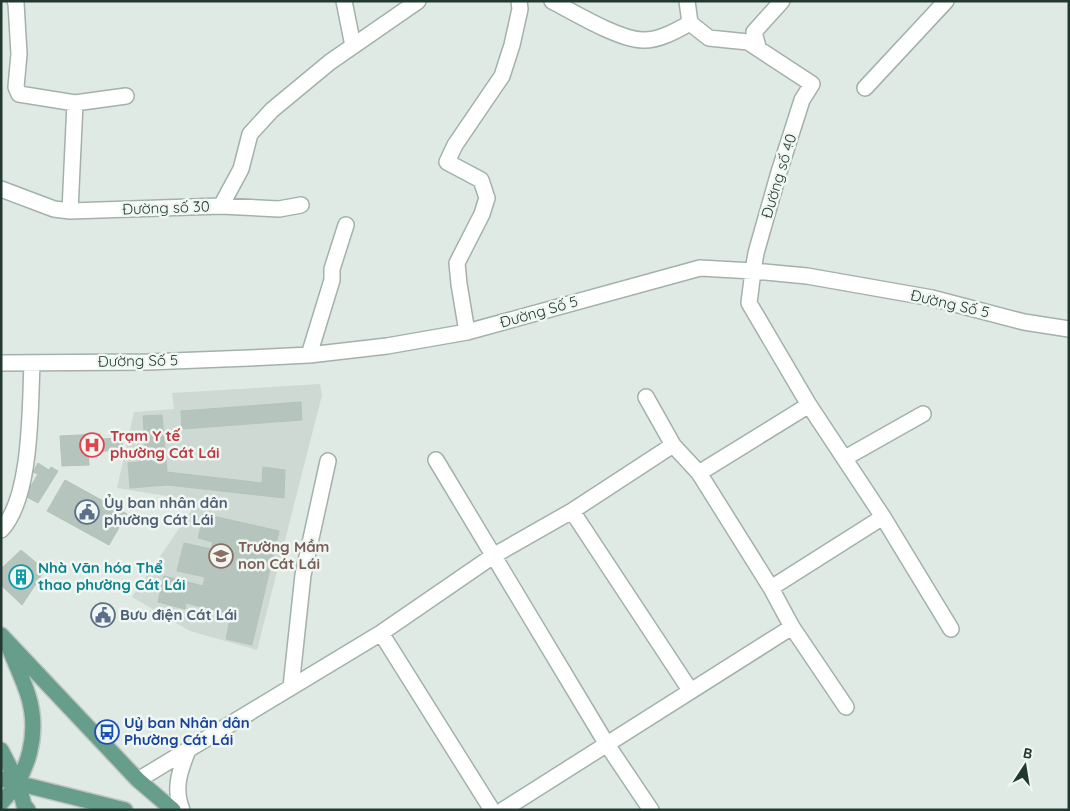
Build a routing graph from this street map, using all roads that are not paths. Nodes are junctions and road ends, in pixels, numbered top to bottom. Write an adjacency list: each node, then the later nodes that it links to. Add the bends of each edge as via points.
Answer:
1 (15, 1): 14 (street, via 19,54 16,87 19,94)
2 (344, 1): 10 (street)
3 (418, 1): 10 (street, Đường số 30)
4 (519, 1): 22 (street, via 512,45 502,76 447,162 481,180 487,198 457,263)
5 (552, 1): 9 (street, via 625,38 644,40 662,36)
6 (687, 1): 9 (street)
7 (782, 1): 11 (street, via 754,32)
8 (946, 1): 12 (street)
9 (690, 23): 11 (street, via 709,38 748,42)
10 (353, 46): 16 (street, Đường số 30, via 272,110 250,134 242,169)
11 (758, 47): 20 (street, Đường số 40, via 812,84 802,100)
12 (865, 88)
13 (126, 96): 14 (street)
14 (75, 103): 18 (street)
15 (1, 189): 18 (street, Đường số 30, via 54,209)
16 (222, 206): 17 (street, via 279,209); 18 (street, Đường số 30)
17 (300, 206)
18 (70, 211)
19 (346, 225): 23 (street)
20 (752, 271): 21 (street, Đường Số 5, via 807,276 932,298 1024,322); 22 (street, Đường Số 5, via 700,268); 27 (street, Đường số 40, via 750,302)
21 (1069, 329)
22 (467, 332): 23 (street, Đường Số 5)
23 (309, 355): 25 (street, Đường Số 5)
24 (1, 363): 25 (street, Đường Số 5)
25 (32, 363): 36 (street, via 28,445 19,500)
26 (646, 397): 29 (street)
27 (809, 405): 30 (street, Đường số 40); 33 (street)
28 (923, 414): 30 (street)
29 (674, 445): 33 (street); 34 (street)
30 (845, 458): 35 (street, Đường số 40)
31 (436, 460): 37 (street)
32 (328, 461): 43 (street, via 303,575)
33 (699, 473): 38 (street)
34 (572, 511): 37 (street); 44 (street)
35 (883, 517): 38 (street); 40 (street, Đường số 40)
36 (1, 530)
37 (493, 556): 41 (street); 46 (street)
38 (771, 588): 39 (street)
39 (792, 627): 44 (street); 45 (street)
40 (951, 629)
41 (381, 633): 43 (street); 57 (street)
42 (4, 638): 50 (main road); 51 (main road, via 28,696 32,716 32,743)
43 (291, 687): 48 (street)
44 (690, 690): 46 (street)
45 (846, 707)
46 (606, 743): 58 (street); 59 (street)
47 (1, 750): 51 (main road)
48 (188, 750): 50 (street); 56 (street, via 179,773 177,795)
49 (1, 779): 51 (main road)
50 (138, 780): 55 (main road)
51 (18, 783): 52 (main road); 53 (main road); 54 (main road)
52 (1, 803)
53 (28, 810)
54 (125, 810)
55 (173, 810)
56 (182, 810)
57 (492, 810)
58 (503, 810)
59 (651, 810)

